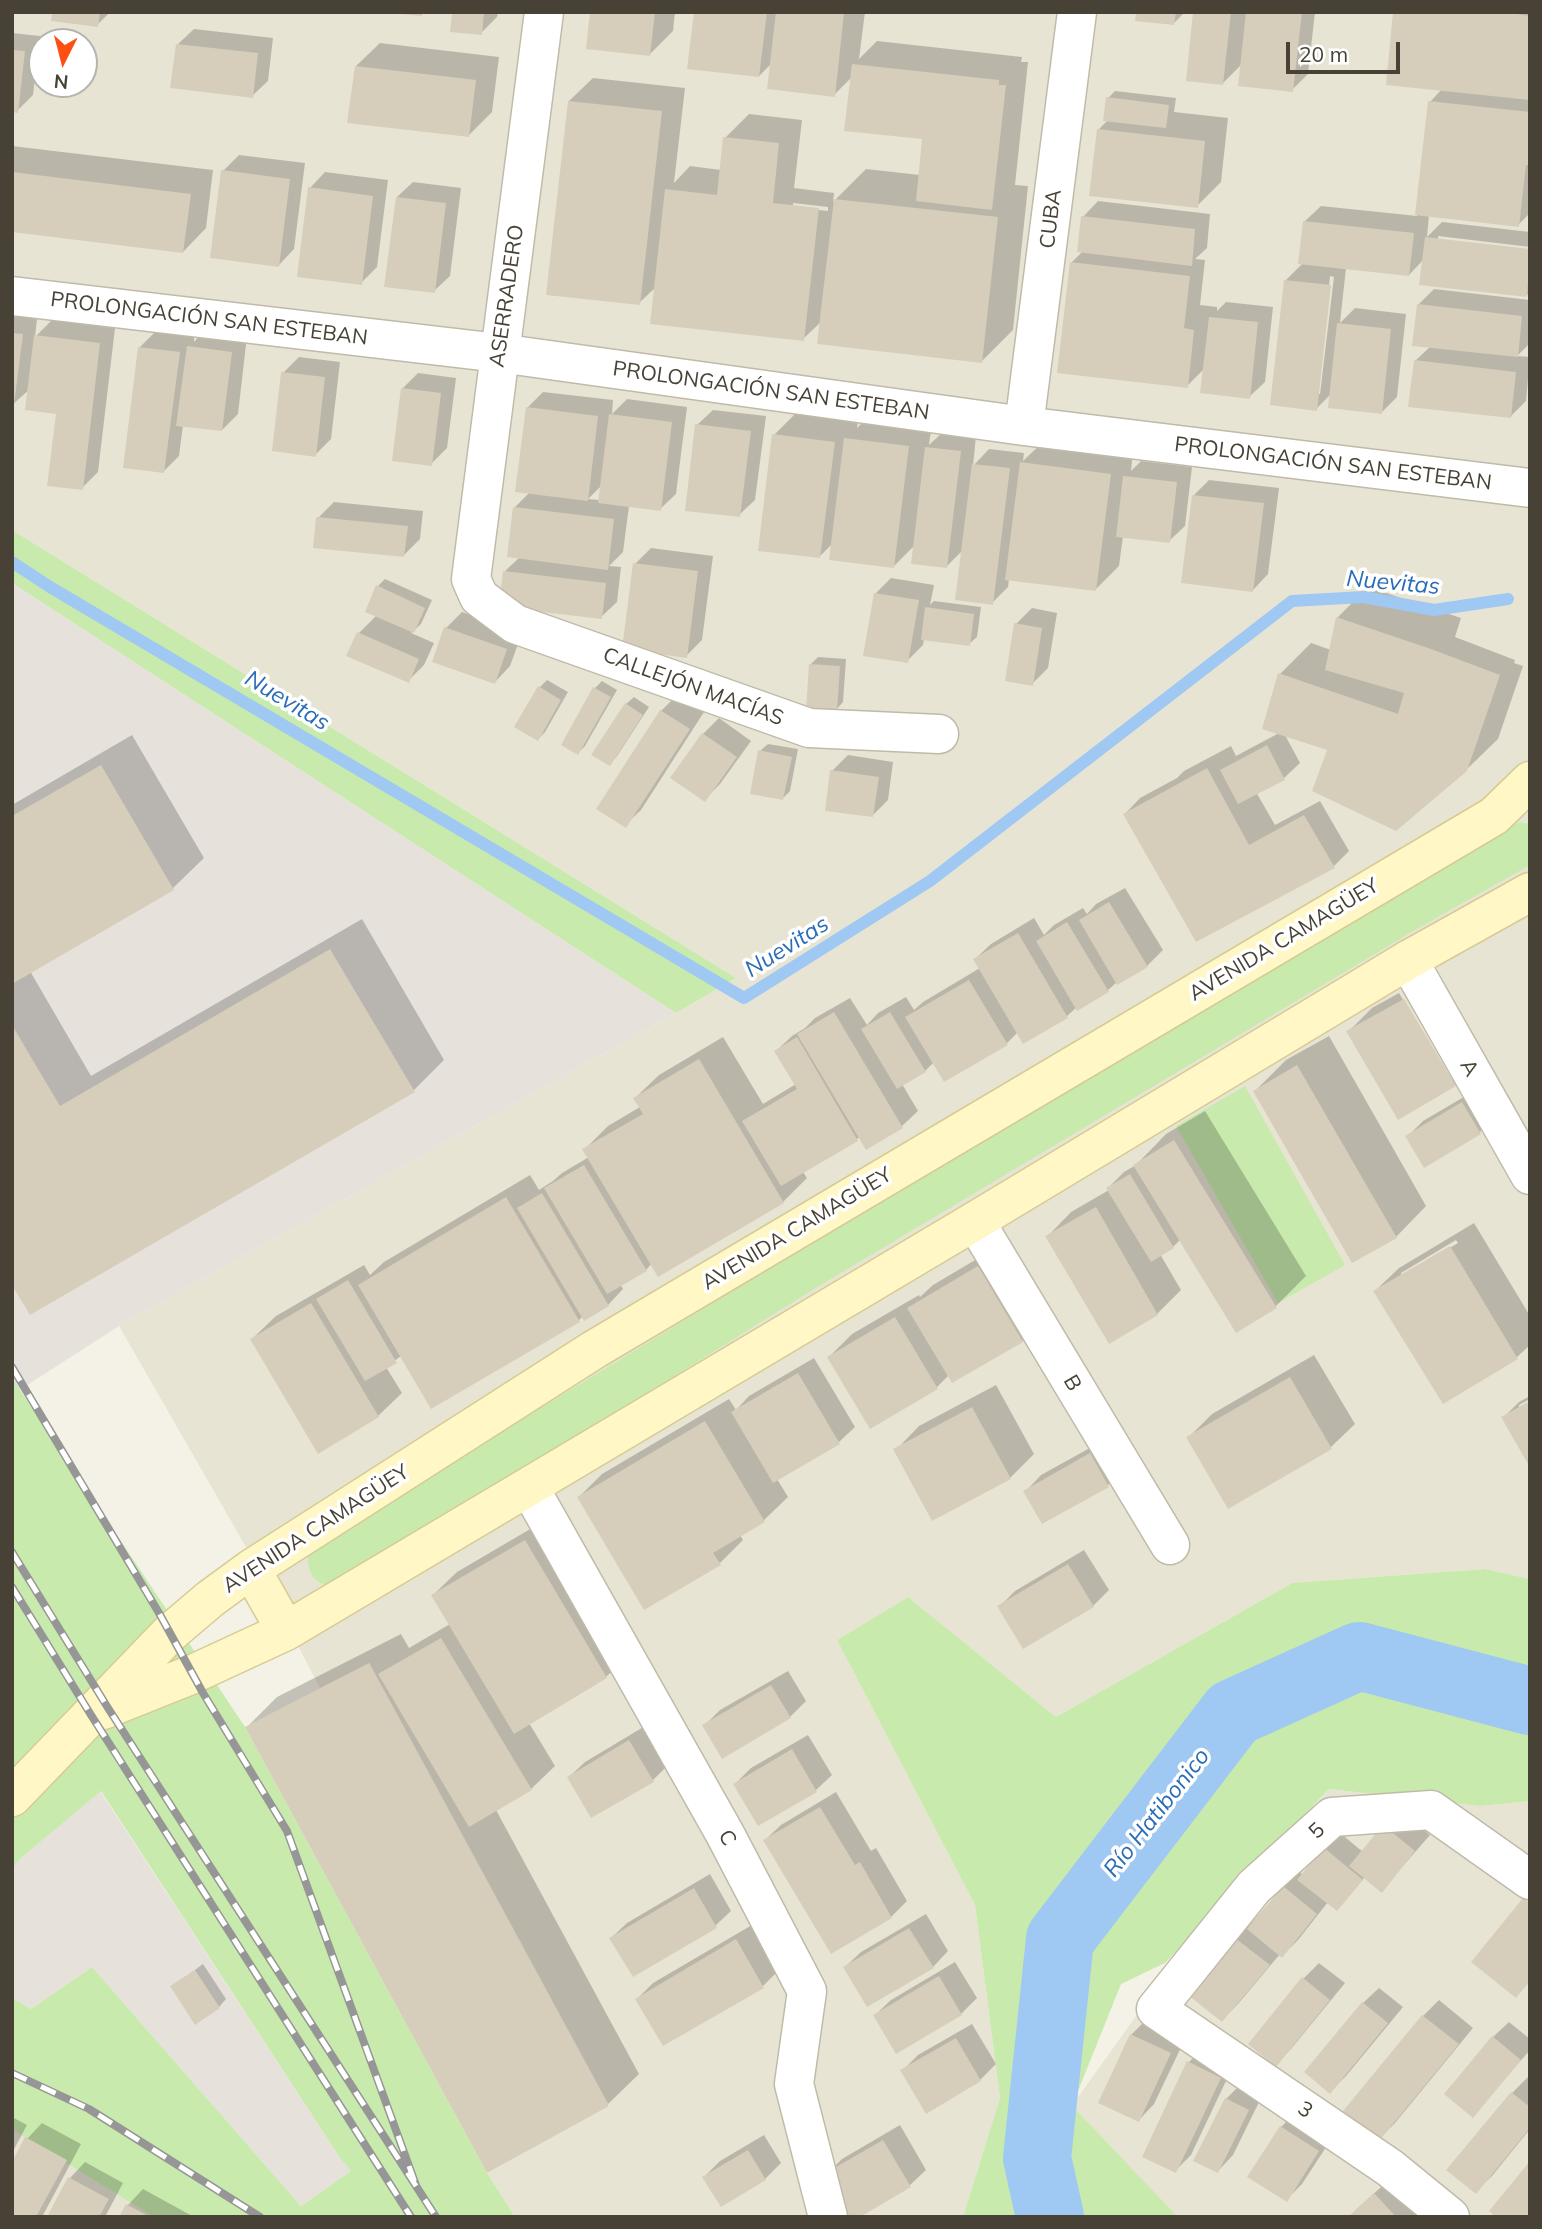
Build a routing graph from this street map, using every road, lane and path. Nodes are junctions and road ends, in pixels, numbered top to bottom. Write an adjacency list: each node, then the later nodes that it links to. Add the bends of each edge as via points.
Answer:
1 (544, 12): 4 (street, ASERRADERO)
2 (1077, 12): 5 (street, CUBA)
3 (12, 296): 4 (street, PROLONGACIÓN SAN ESTEBAN)
4 (499, 354): 5 (street, PROLONGACIÓN SAN ESTEBAN); 7 (street, ASERRADERO)
5 (1024, 426): 6 (street, PROLONGACIÓN SAN ESTEBAN)
6 (1530, 488)
7 (471, 579): 8 (street, CALLEJÓN MACÍAS, via 479,597 515,624 809,728)
8 (939, 734)
9 (1530, 781): 16 (main road, AVENIDA CAMAGÜEY, via 1494,816 595,1349)
10 (1530, 892): 11 (main road, AVENIDA CAMAGÜEY)
11 (1408, 960): 12 (street, A); 13 (main road, AVENIDA CAMAGÜEY)
12 (1530, 1174)
13 (975, 1221): 14 (main road, AVENIDA CAMAGÜEY); 15 (street, B)
14 (529, 1487): 17 (main road, AVENIDA CAMAGÜEY); 22 (street, C, via 725,1834 807,1991 794,2084)
15 (1170, 1545)
16 (251, 1569): 17 (main road); 18 (main road, AVENIDA CAMAGÜEY, via 170,1633)
17 (286, 1631): 18 (main road, AVENIDA CAMAGÜEY)
18 (91, 1716): 19 (main road, AVENIDA CAMAGÜEY)
19 (12, 1797)
20 (1530, 1880): 21 (street, 5, via 1431,1810 1332,1817 1254,1887)
21 (1156, 2009): 23 (street, 3, via 1390,2168)
22 (828, 2217)
23 (1450, 2217)

